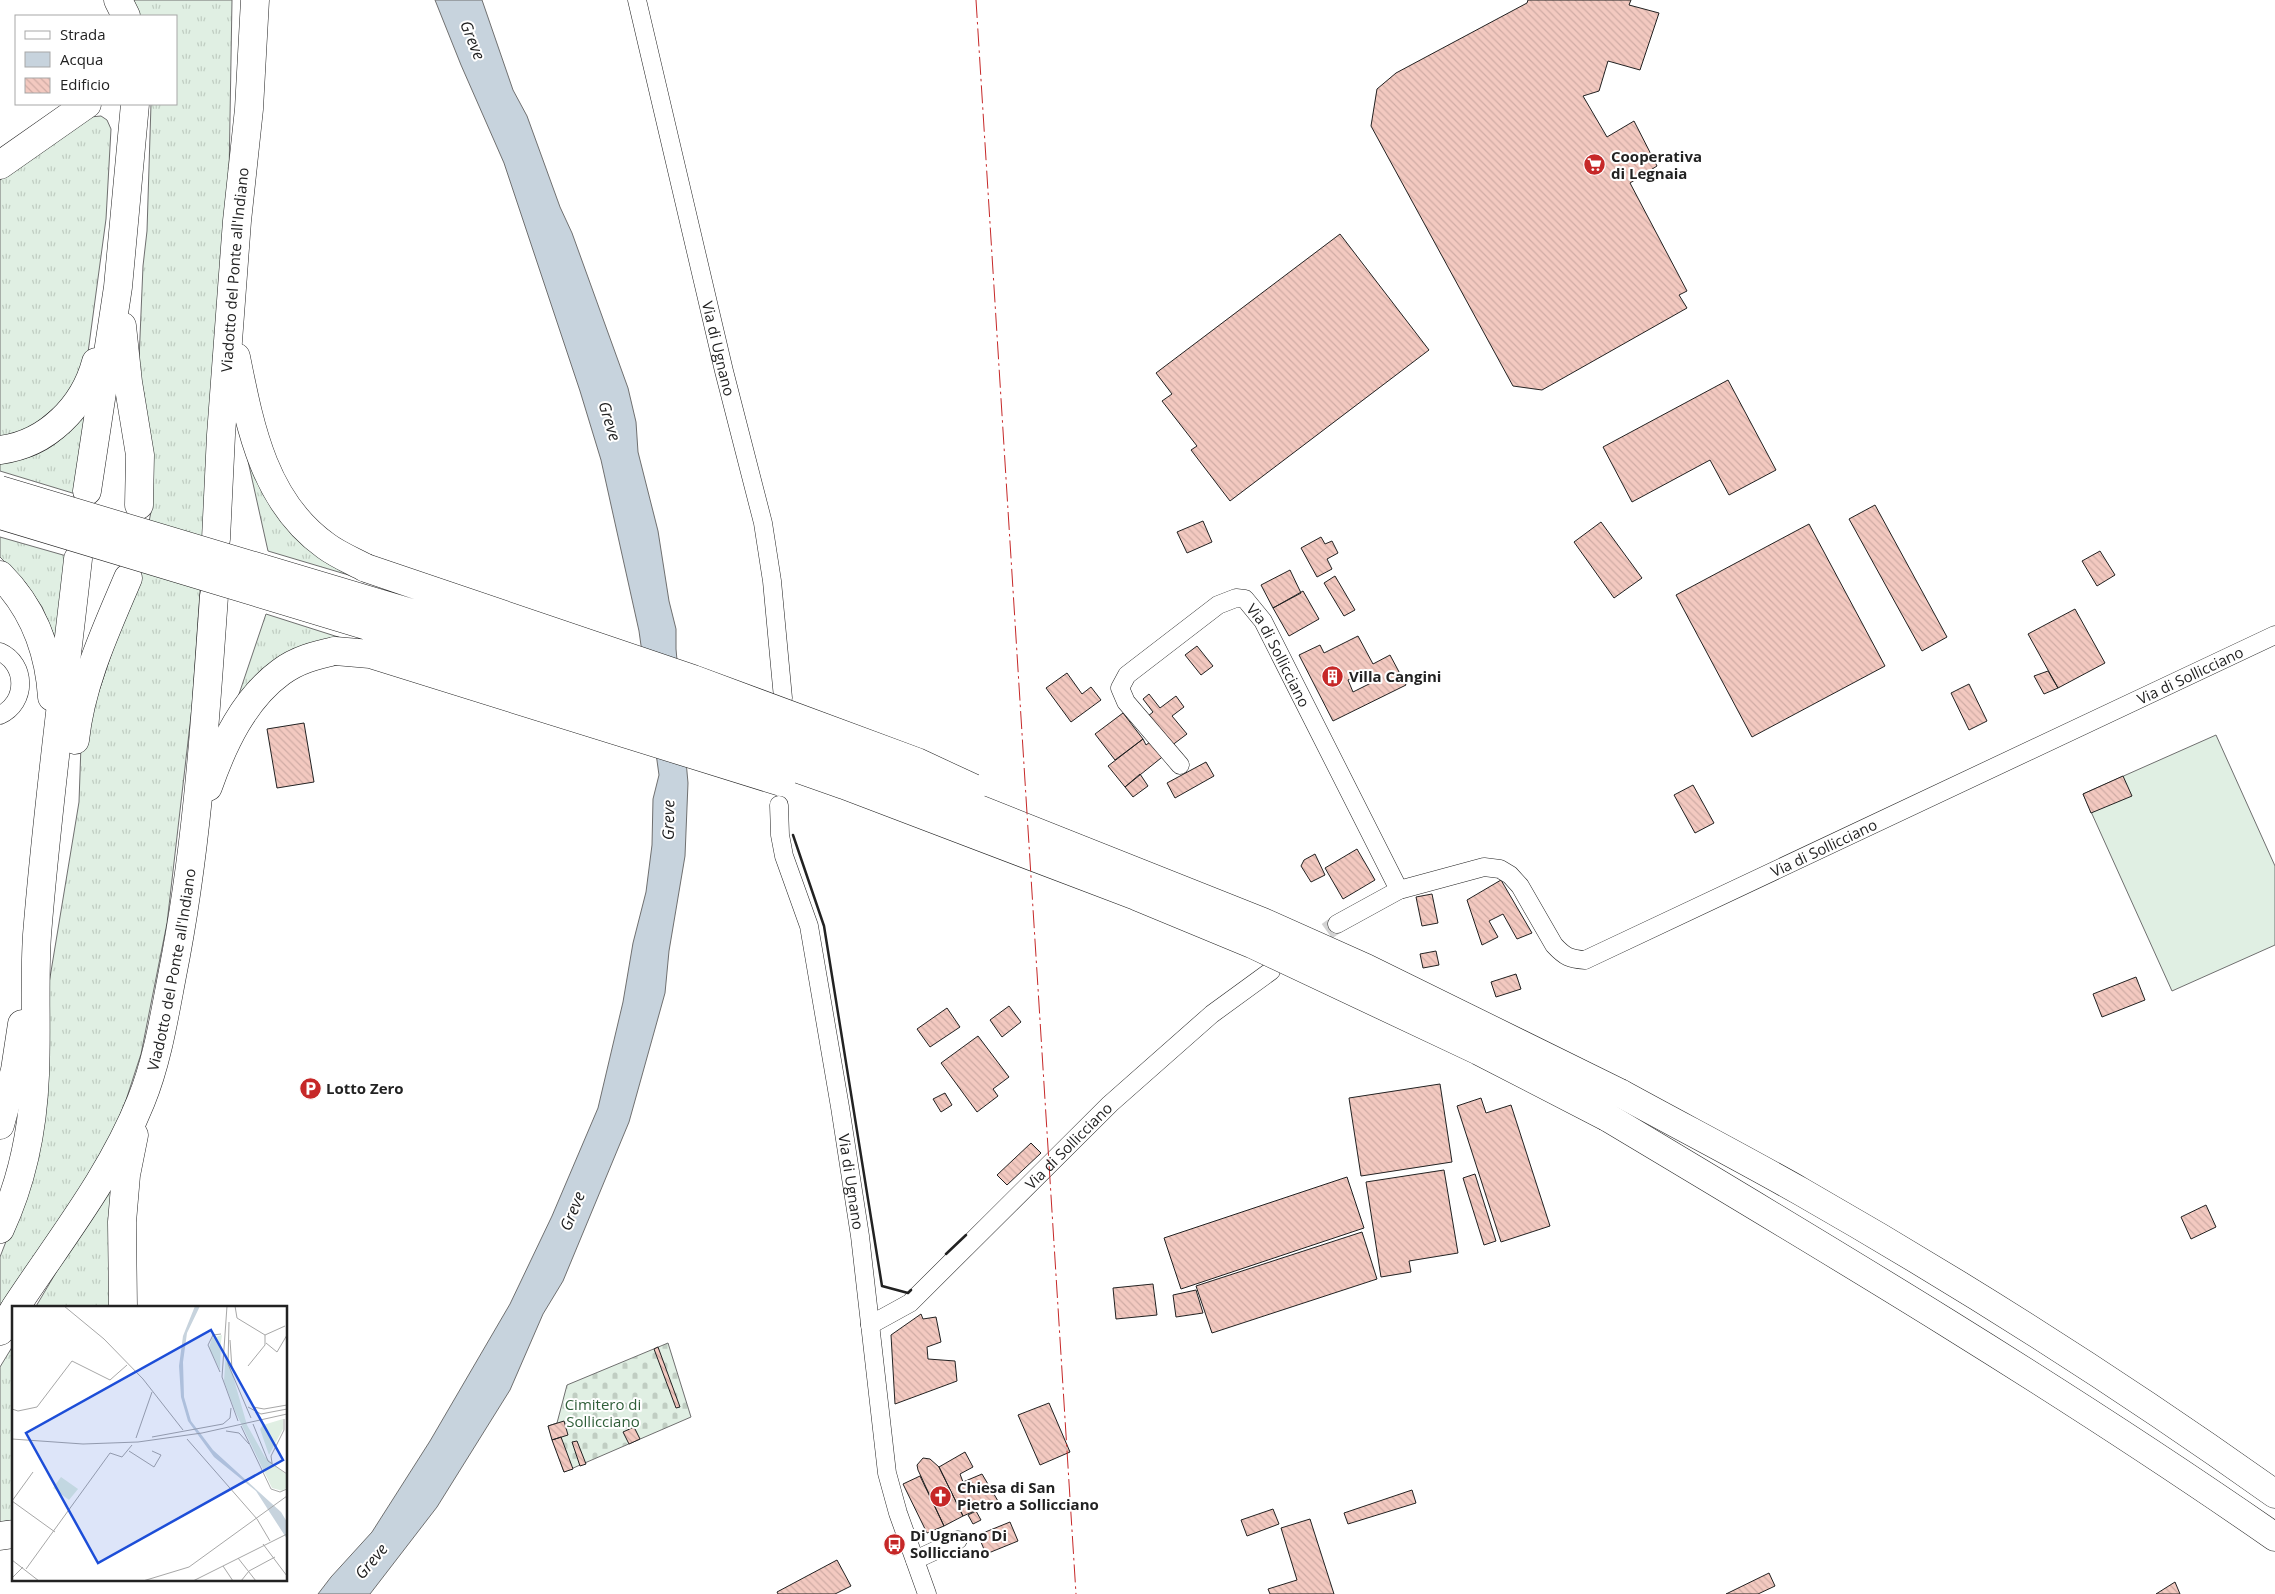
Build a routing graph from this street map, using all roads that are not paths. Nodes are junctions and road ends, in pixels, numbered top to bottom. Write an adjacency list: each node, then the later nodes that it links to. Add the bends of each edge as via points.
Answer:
1 (118, 0): 4 (highway); 5 (highway)
2 (254, 0): 10 (highway, Viadotto del Ponte all'Indiano, via 249,109)
3 (637, 0): 23 (street, Via di Ugnano, via 721,361 763,523)
4 (120, 15)
5 (126, 15)
6 (86, 105): 8 (highway)
7 (135, 105): 9 (highway)
8 (0, 165)
9 (118, 287): 11 (highway, via 95,367 81,398 45,433 15,448); 13 (highway); 14 (highway, via 140,456)
10 (229, 327): 16 (highway, Viadotto del Ponte all'Indiano); 31 (highway, bridge, via 250,426 269,478 314,537 333,550 366,568 693,679 917,762)
11 (0, 450)
12 (0, 490): 31 (highway, bridge, via 438,621 848,757)
13 (87, 491)
14 (139, 505)
15 (0, 515): 31 (highway, bridge, via 440,648 613,704 844,785 1136,896)
16 (216, 539)
17 (78, 559): 27 (highway)
18 (0, 575): 27 (highway, via 32,618 48,661 52,702)
19 (128, 578): 34 (highway, via 98,649 78,715 56,929)
20 (214, 596): 28 (highway, Viadotto del Ponte all'Indiano)
21 (2275, 635): 29 (street, Via di Sollicciano, via 1585,960 1572,960 1561,953 1520,886 1500,869 1484,867)
22 (2, 652): 24 (street, via 14,662 21,683 14,705)
23 (784, 698)
24 (0, 715)
25 (1180, 765): 29 (street, Via di Sollicciano, via 1126,702 1120,688 1127,675 1218,605 1236,598 1245,599 1263,621)
26 (779, 805): 41 (street, Via di Ugnano, via 784,856 808,920 818,975 860,1236)
27 (50, 813): 32 (highway)
28 (197, 816): 31 (highway, bridge, via 216,762 238,720 281,672 299,661 335,651 370,654 776,780 959,846); 35 (highway, Viadotto del Ponte all'Indiano, via 182,924 161,1031)
29 (1399, 890): 30 (street, Via di Sollicciano)
30 (1337, 924)
31 (1257, 933): 43 (highway, bridge, via 1366,968 1620,1093 1800,1191 2006,1314 2202,1442); 44 (highway, bridge, via 1607,1117 1986,1346)
32 (37, 936): 34 (highway); 36 (highway, via 15,1070)
33 (1271, 971): 41 (street, Via di Sollicciano, via 1212,1014 1110,1104 910,1303)
34 (35, 1077): 37 (highway, via 26,1148)
35 (141, 1100): 38 (highway, Viadotto del Ponte all'Indiano, via 96,1186); 39 (highway, via 126,1175)
36 (0, 1125)
37 (0, 1229)
38 (16, 1306)
39 (124, 1306)
40 (12, 1312): 42 (highway, Viadotto del Ponte all'Indiano)
41 (870, 1325): 46 (street, Via di Ugnano, via 887,1472)
42 (0, 1331)
43 (2275, 1494)
44 (2275, 1537)
45 (958, 1540): 46 (street)
46 (915, 1560): 47 (street, Via di Ugnano)
47 (927, 1594)

